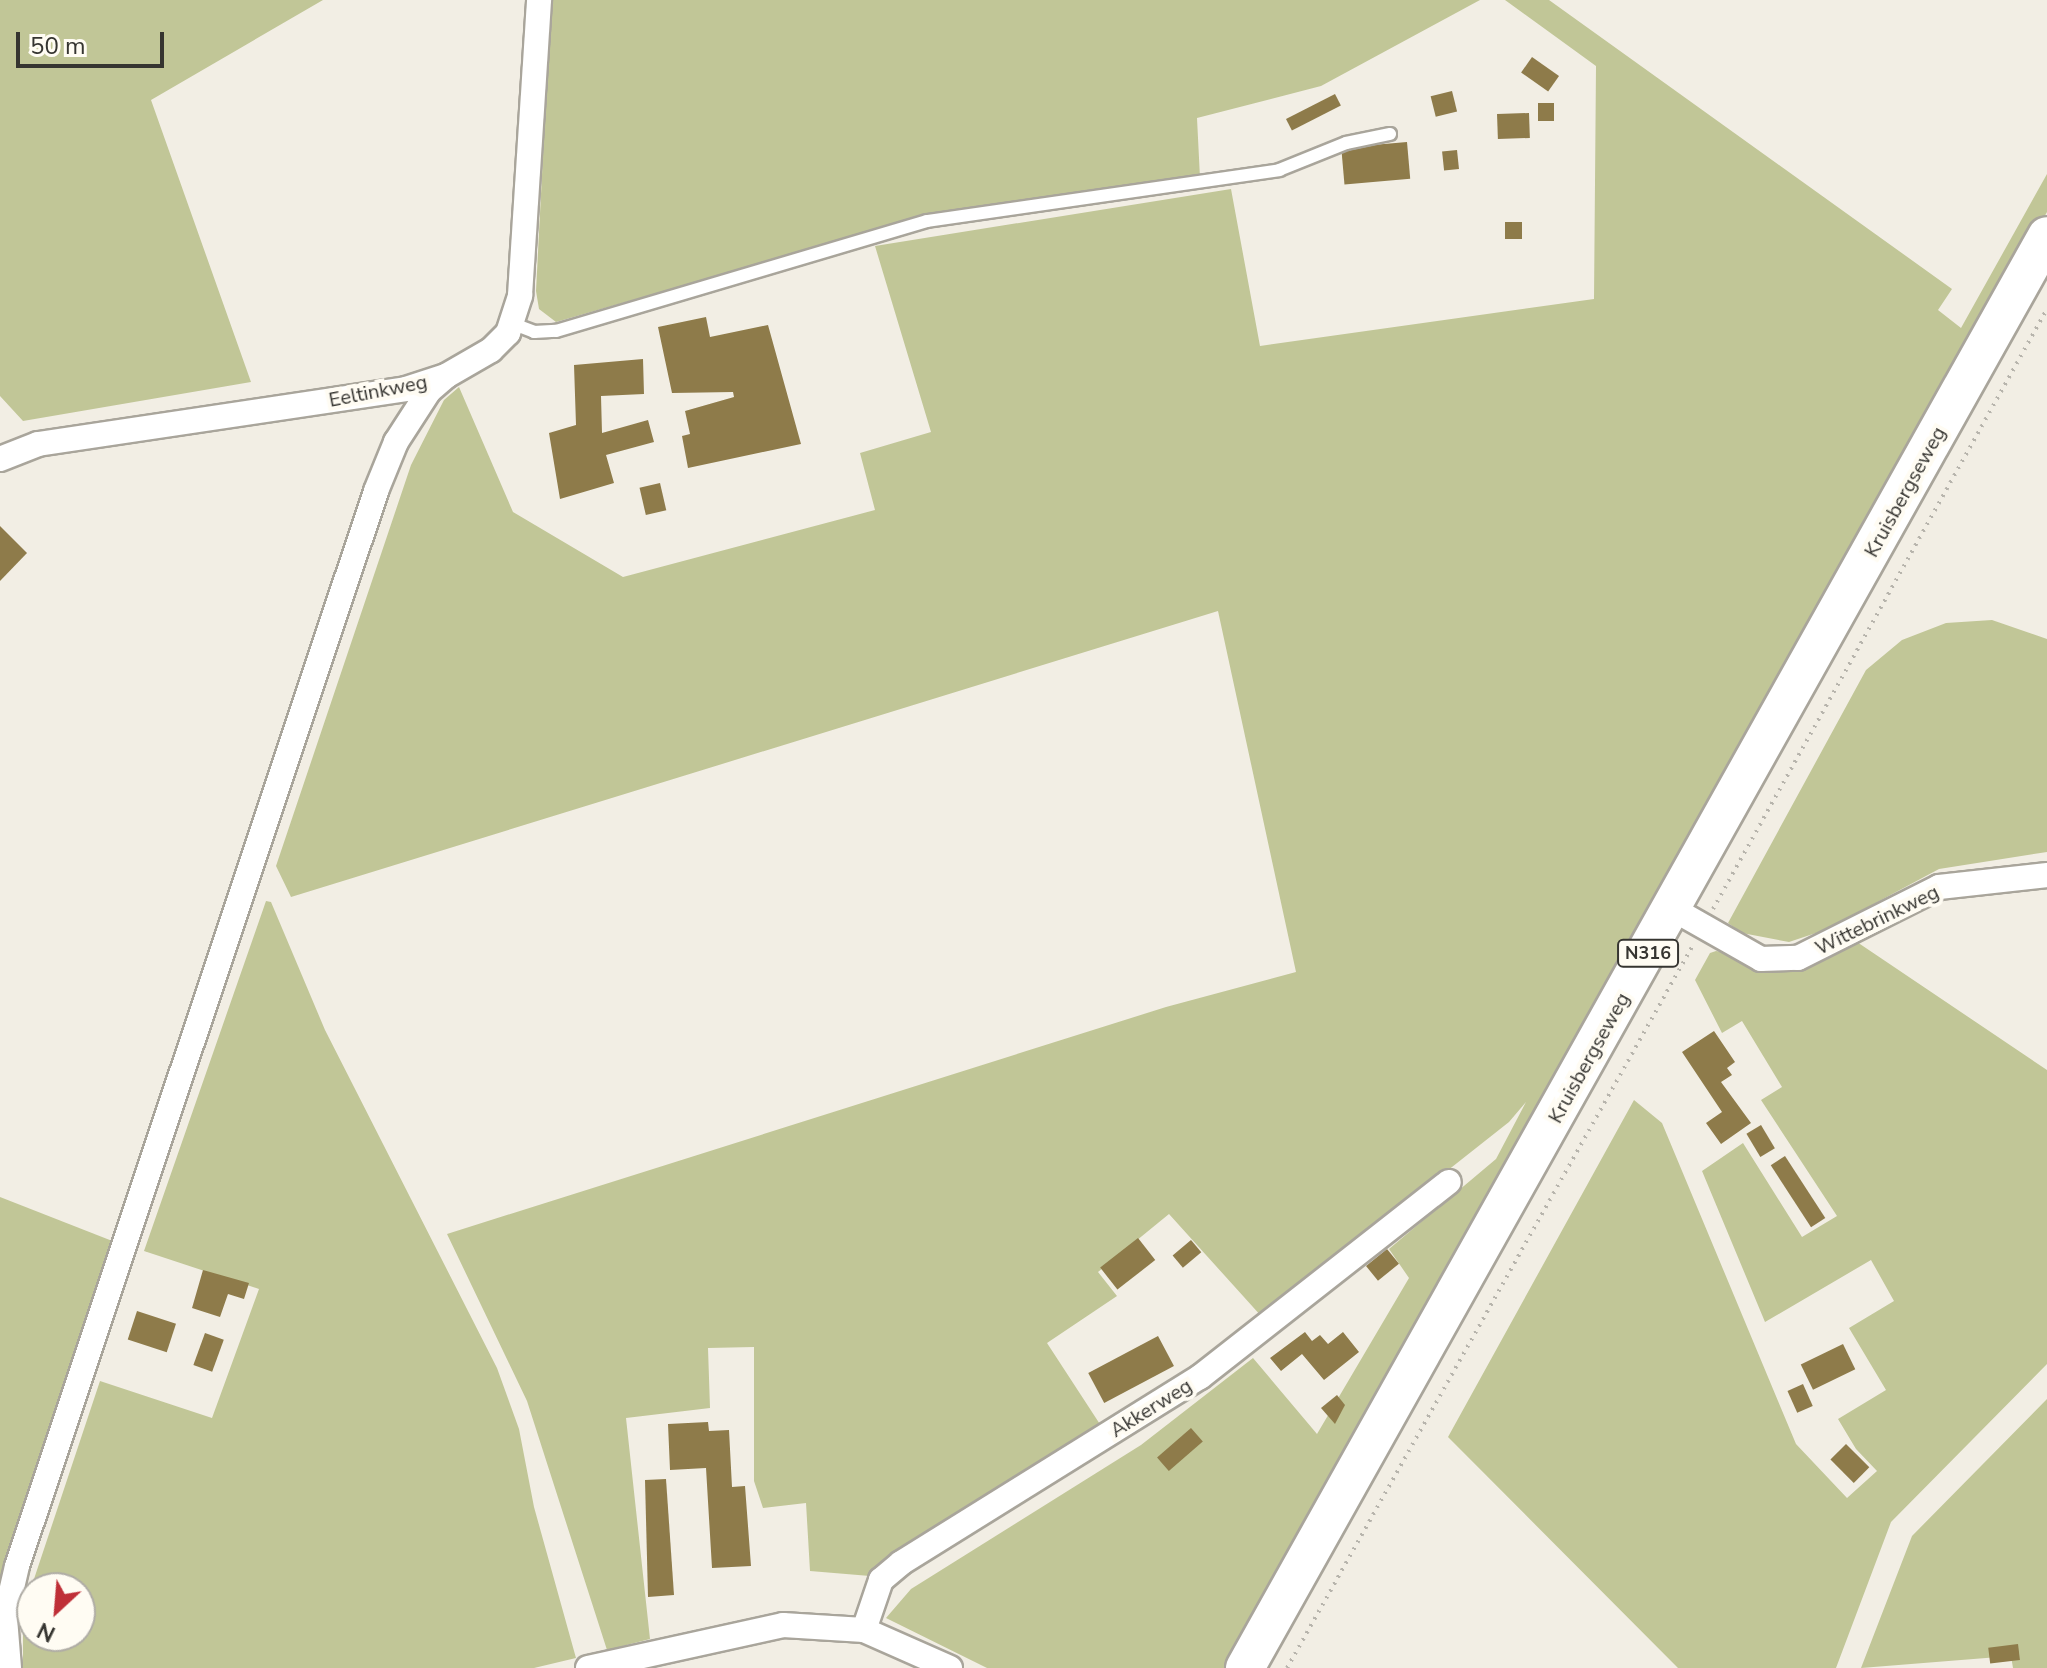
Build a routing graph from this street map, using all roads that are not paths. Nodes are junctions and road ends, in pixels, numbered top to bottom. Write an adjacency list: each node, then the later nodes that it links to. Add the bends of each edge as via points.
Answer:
1 (539, 0): 4 (street, Eeltinkweg, via 520,295)
2 (1390, 134): 4 (lane, via 1346,143 1279,170 927,221 556,331 534,332)
3 (2047, 236): 8 (main road, Kruisbergseweg / N316)
4 (511, 323): 5 (street, Eeltinkweg, via 491,350)
5 (446, 376): 6 (street, Eeltinkweg, via 406,389 38,444); 10 (street, via 429,391 396,442 376,491)
6 (0, 459)
7 (2047, 875): 8 (street, Wittebrinkweg, via 1939,887 1798,958 1761,959)
8 (1688, 919): 15 (main road, Kruisbergseweg / N316)
9 (1449, 1182): 11 (street, Akkerweg, via 1200,1377 901,1563 881,1580)
10 (2, 1616): 12 (street)
11 (864, 1630): 13 (street, via 783,1625); 14 (street)
12 (9, 1668)
13 (588, 1668)
14 (950, 1668)
15 (1245, 1668)

